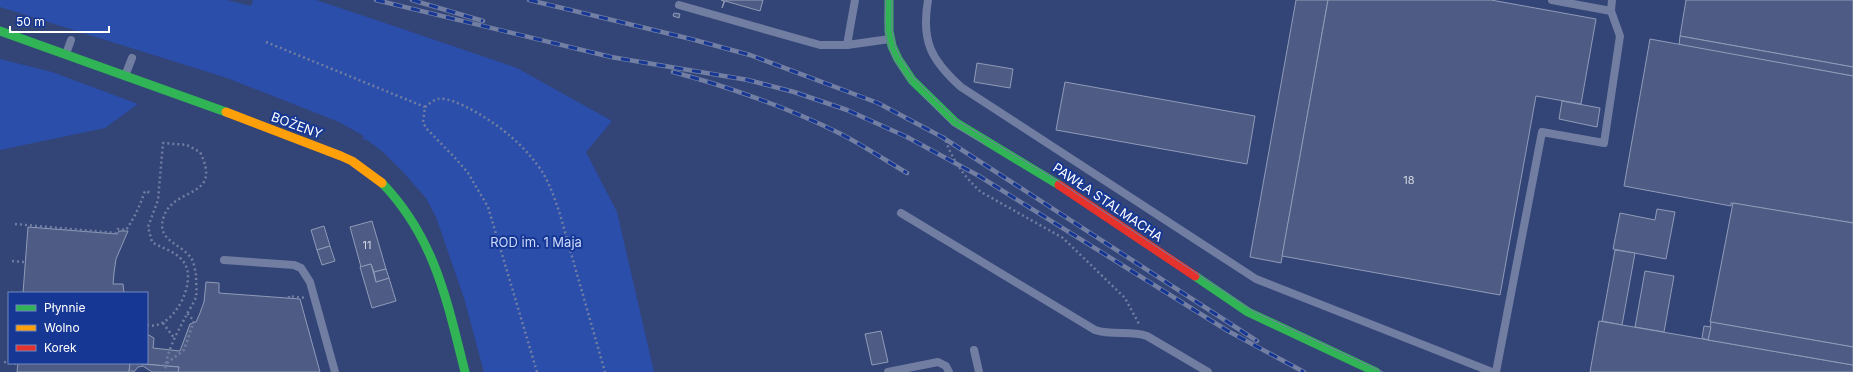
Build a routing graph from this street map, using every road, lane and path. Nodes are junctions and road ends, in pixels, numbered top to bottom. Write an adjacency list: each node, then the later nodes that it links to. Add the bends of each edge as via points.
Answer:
1 (855, 0): 12 (lane)
2 (889, 0): 9 (street, PAWŁA STALMACHA)
3 (928, 0): 47 (lane, via 926,27 932,55 940,67 962,87 1256,279)
4 (1552, 0): 7 (lane)
5 (1612, 0): 7 (lane)
6 (679, 6): 12 (lane, via 808,43)
7 (1611, 11): 48 (lane, via 1620,36 1604,143 1542,132)
8 (0, 31): 13 (street, BOŻENY)
9 (890, 39): 12 (lane); 46 (street, PAWŁA STALMACHA, via 896,57 909,77 962,128 1048,178 1248,312)
10 (72, 40): 13 (lane)
11 (266, 42): 16 (path)
12 (847, 45)
13 (66, 54): 15 (street, BOŻENY)
14 (132, 58): 15 (lane)
15 (125, 76): 39 (street, BOŻENY, via 334,152 353,162 385,186 416,223 430,252)
16 (425, 107): 40 (path, via 426,128 464,169 488,207); 41 (path, via 439,99 459,103 509,135 525,149 541,170 559,211)
17 (944, 135): 29 (path, via 949,152 971,183 981,192 1063,238 1125,298)
18 (152, 192): 20 (path, via 145,191 140,207 126,230 118,229 116,233)
19 (901, 213): 29 (lane, via 1095,330 1105,333 1136,332)
20 (15, 224)
21 (224, 260): 24 (lane, via 294,265 301,268 308,278)
22 (12, 261): 23 (path)
23 (26, 262)
24 (314, 297): 25 (path); 38 (lane)
25 (289, 298)
26 (187, 313): 27 (path, via 196,298 194,266 191,258 166,238 163,223 164,216 177,199 192,194 202,186 206,170 200,152 194,148 163,143 158,200 148,233 152,242 175,253 185,264 188,285 178,307); 30 (path); 34 (path, via 194,321 184,350)
27 (163, 323): 28 (path, via 156,326); 30 (path)
28 (148, 324)
29 (1147, 336): 45 (lane)
30 (174, 338): 37 (path)
31 (974, 350): 44 (lane)
32 (4, 362): 33 (path)
33 (8, 363)
34 (164, 366)
35 (132, 367): 36 (path)
36 (132, 372)
37 (165, 372)
38 (335, 372)
39 (465, 372)
40 (538, 372)
41 (605, 372)
42 (888, 372): 43 (lane, via 938,362 946,366)
43 (950, 372)
44 (979, 372)
45 (1208, 372)
46 (1376, 372)
47 (1492, 372)
48 (1496, 372)

